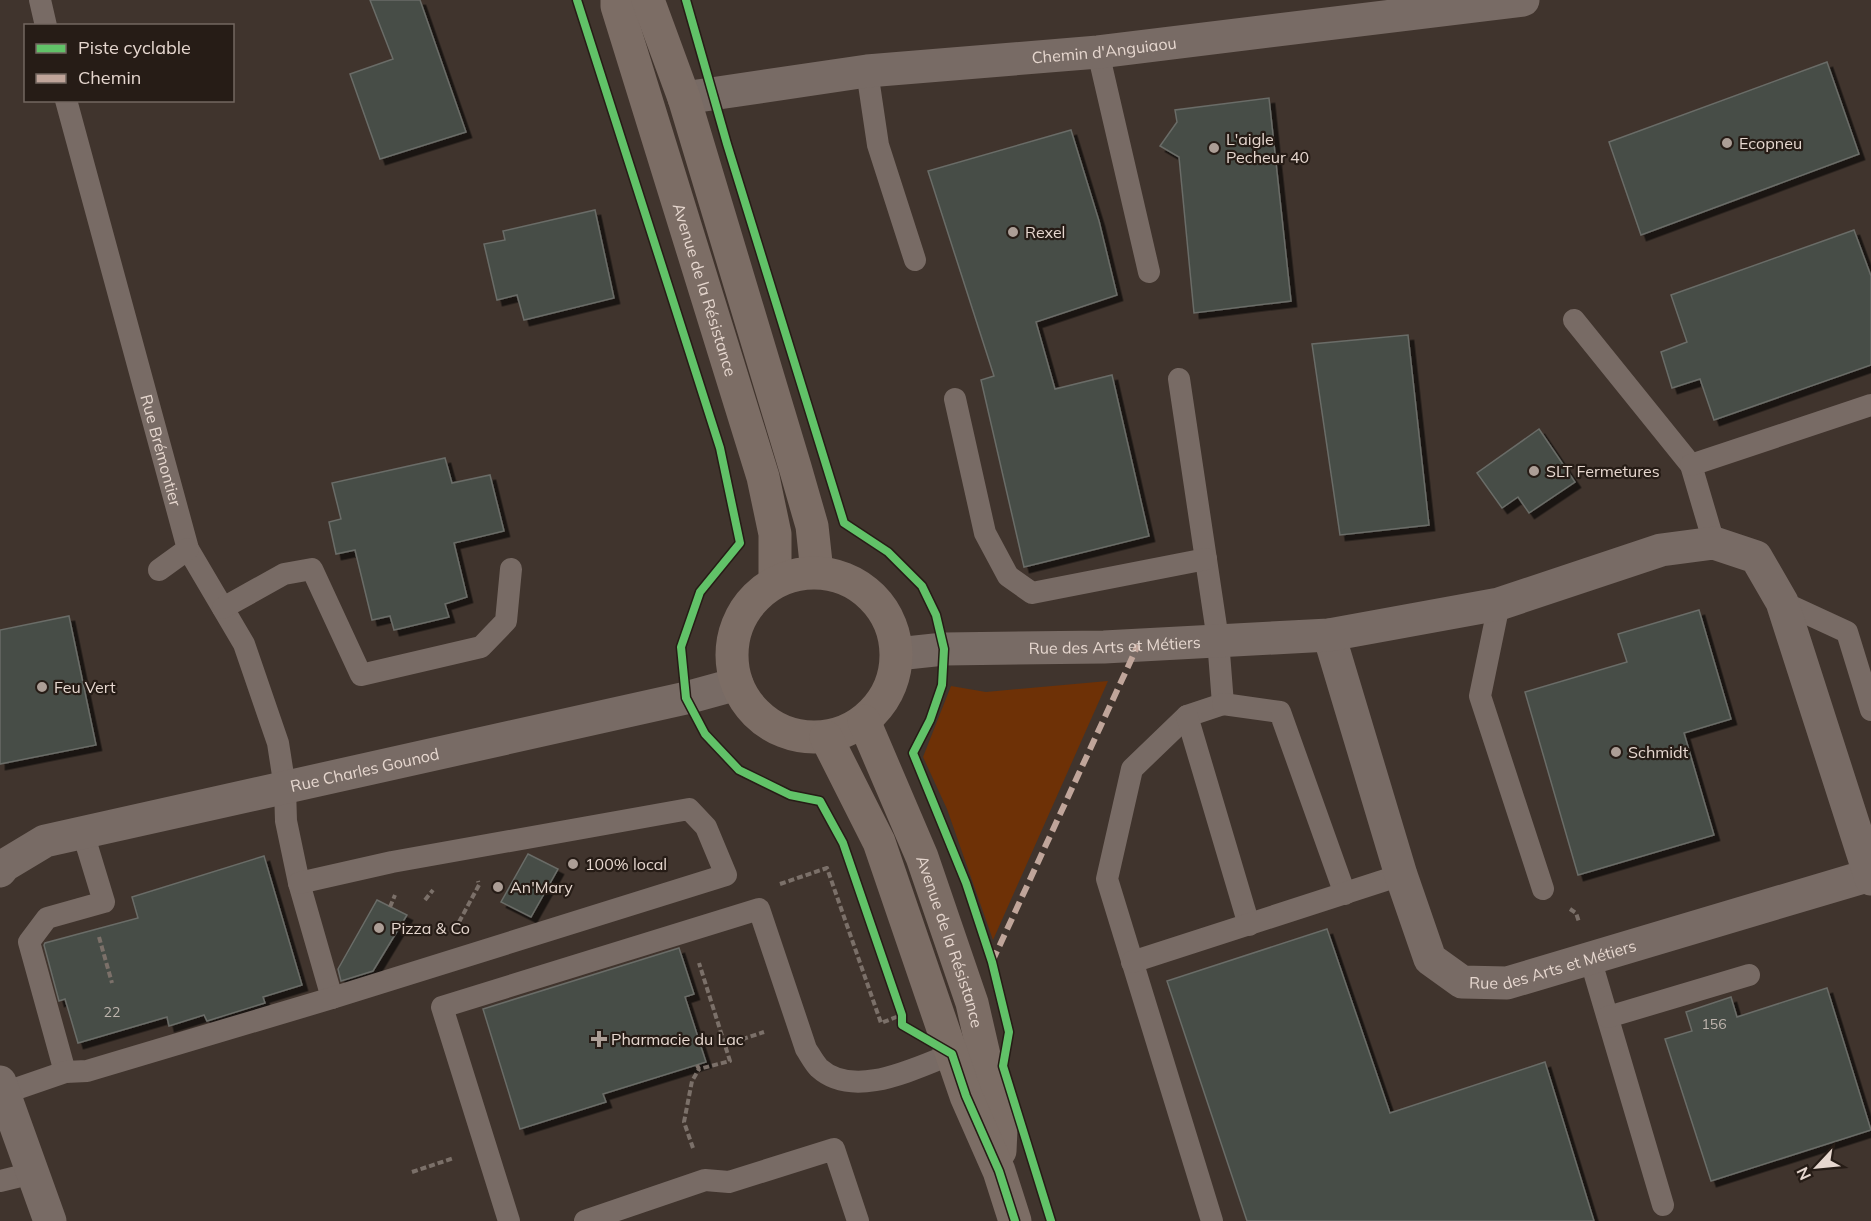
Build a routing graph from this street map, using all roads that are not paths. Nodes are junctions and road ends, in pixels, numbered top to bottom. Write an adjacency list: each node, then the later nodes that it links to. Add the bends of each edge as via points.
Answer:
1 (40, 0): 5 (lane)
2 (617, 0): 23 (main road, Avenue de la Résistance, via 763,477 775,534)
3 (648, 0): 8 (main road)
4 (1523, 0): 6 (street, Chemin d'Anguiaou)
5 (46, 24)
6 (1098, 52): 7 (street, Chemin d'Anguiaou); 11 (lane)
7 (867, 71): 8 (street, Chemin d'Anguiaou); 10 (lane, via 878,145)
8 (684, 98): 22 (main road, via 812,526)
9 (67, 102): 18 (lane, Rue Brémontier)
10 (915, 260)
11 (1149, 272)
12 (1574, 320): 16 (lane)
13 (1179, 380): 19 (lane)
14 (955, 399): 19 (lane, via 985,533 1008,576 1032,593)
15 (1871, 405): 16 (lane)
16 (1691, 465): 17 (lane)
17 (1714, 543): 24 (street, Rue des Arts et Métiers, via 1756,557); 25 (street, Rue des Arts et Métiers, via 1661,550)
18 (188, 549): 21 (lane); 26 (lane, Rue Brémontier)
19 (1206, 559): 28 (lane)
20 (511, 568): 26 (lane, via 506,621 481,647 362,675 312,569 284,574)
21 (159, 570)
22 (817, 572): 23 (main road, via 795,574); 29 (main road, via 842,577 876,600 893,629)
23 (775, 582): 30 (main road, via 756,596 733,637 732,661)
24 (1782, 602): 32 (lane, via 1847,632); 40 (street, Rue des Arts et Métiers)
25 (1499, 604): 27 (street, Rue des Arts et Métiers); 42 (lane, via 1480,696)
26 (224, 608): 36 (lane, Rue Brémontier, via 244,644 278,743)
27 (1329, 635): 28 (street, Rue des Arts et Métiers); 39 (street, Rue des Arts et Métiers)
28 (1218, 640): 29 (street, Rue des Arts et Métiers); 31 (lane)
29 (897, 654): 34 (main road, via 894,680 883,703)
30 (737, 684): 35 (main road, via 751,708 772,726 798,736); 36 (street, Rue Charles Gounod)
31 (1223, 704): 33 (lane); 43 (lane, via 1280,712)
32 (1871, 710)
33 (1187, 716): 44 (lane); 46 (lane, via 1132,769 1107,879)
34 (864, 722): 35 (main road); 53 (main road, Avenue de la Résistance, via 922,857 972,1003 1000,1129)
35 (826, 738): 50 (main road, Avenue de la Résistance, via 879,842)
36 (285, 788): 37 (street, Rue Charles Gounod); 41 (lane, Rue Brémontier, via 286,821)
37 (83, 833): 38 (street, Rue Charles Gounod, via 45,841); 51 (lane, via 104,902 47,918 29,942)
38 (0, 871)
39 (1401, 876): 43 (lane); 45 (street, Rue des Arts et Métiers, via 1430,959 1462,982 1507,983)
40 (1870, 877): 45 (street, Rue des Arts et Métiers)
41 (299, 883): 48 (lane, Rue Brémontier); 48 (lane, via 392,862 689,809 706,827 726,875)
42 (1543, 889)
43 (1345, 894): 44 (lane)
44 (1249, 925): 46 (lane)
45 (1590, 958): 49 (lane)
46 (1132, 962): 62 (lane)
47 (1749, 975): 49 (lane)
48 (332, 998): 51 (lane, via 87,1071)
49 (1608, 1017): 56 (lane)
50 (952, 1054): 53 (main road, Avenue de la Résistance); 58 (lane, via 868,1083 841,1082 819,1068 806,1048 759,909 442,1007)
51 (65, 1072): 52 (lane)
52 (2, 1087): 54 (street)
53 (999, 1171): 61 (main road, Avenue de la Résistance)
54 (33, 1173): 55 (lane); 57 (street)
55 (0, 1181)
56 (1663, 1205)
57 (50, 1221)
58 (509, 1221)
59 (585, 1221): 60 (lane, via 705,1180 729,1182 834,1149)
60 (858, 1221)
61 (1015, 1221)
62 (1212, 1221)

